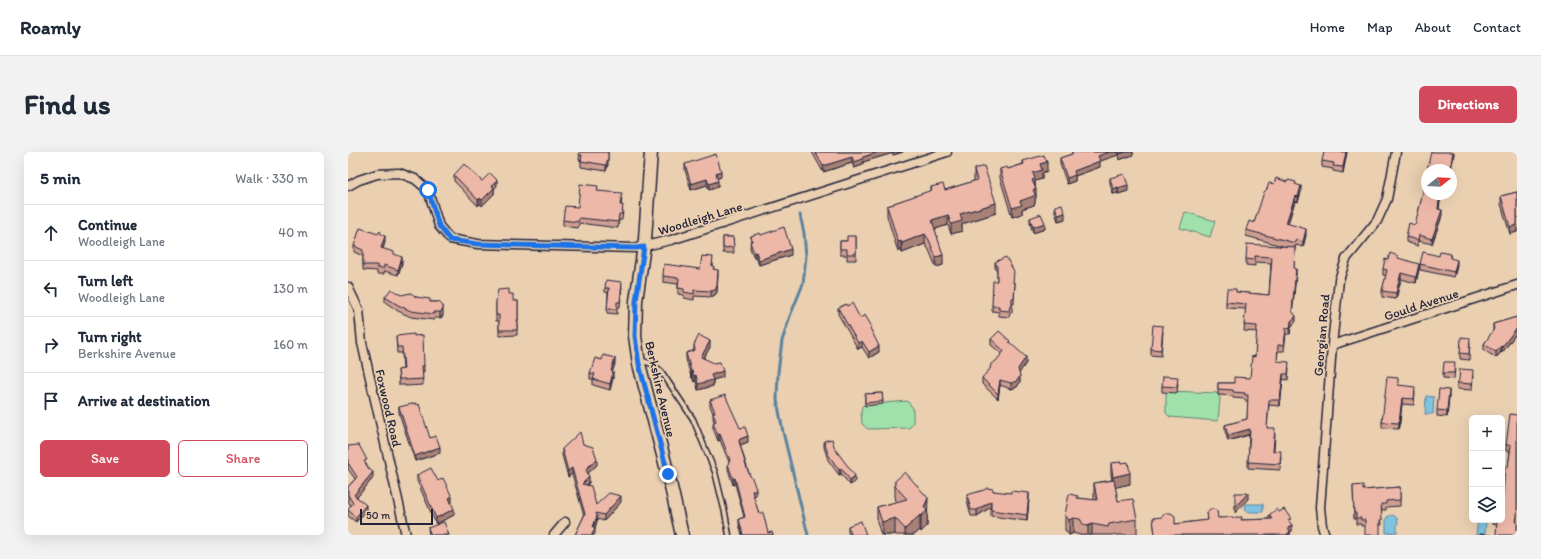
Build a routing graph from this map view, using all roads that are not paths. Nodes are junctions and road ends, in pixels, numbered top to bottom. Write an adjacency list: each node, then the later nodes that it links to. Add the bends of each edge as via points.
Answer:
1 (652, 152): 5 (street, Berkshire Avenue)
2 (947, 152): 5 (street, Woodleigh Lane)
3 (1396, 152): 8 (street, Georgian Road, via 1387,199 1377,221 1346,259 1338,280)
4 (348, 186): 5 (street, Woodleigh Lane, via 377,174 399,174 415,178 428,190 439,226 450,240 478,244)
5 (644, 247): 9 (street, Berkshire Avenue, via 636,301 635,336)
6 (1517, 285): 8 (street, Gould Avenue)
7 (348, 287): 11 (street, Foxwood Road, via 359,310 362,343)
8 (1332, 345): 15 (street, Georgian Road, via 1320,508)
9 (638, 360): 13 (street, Berkshire Avenue); 14 (lane, via 652,364 661,371 693,419 715,472)
10 (565, 522): 12 (street)
11 (406, 535)
12 (554, 535)
13 (682, 535)
14 (729, 535)
15 (1325, 535)

